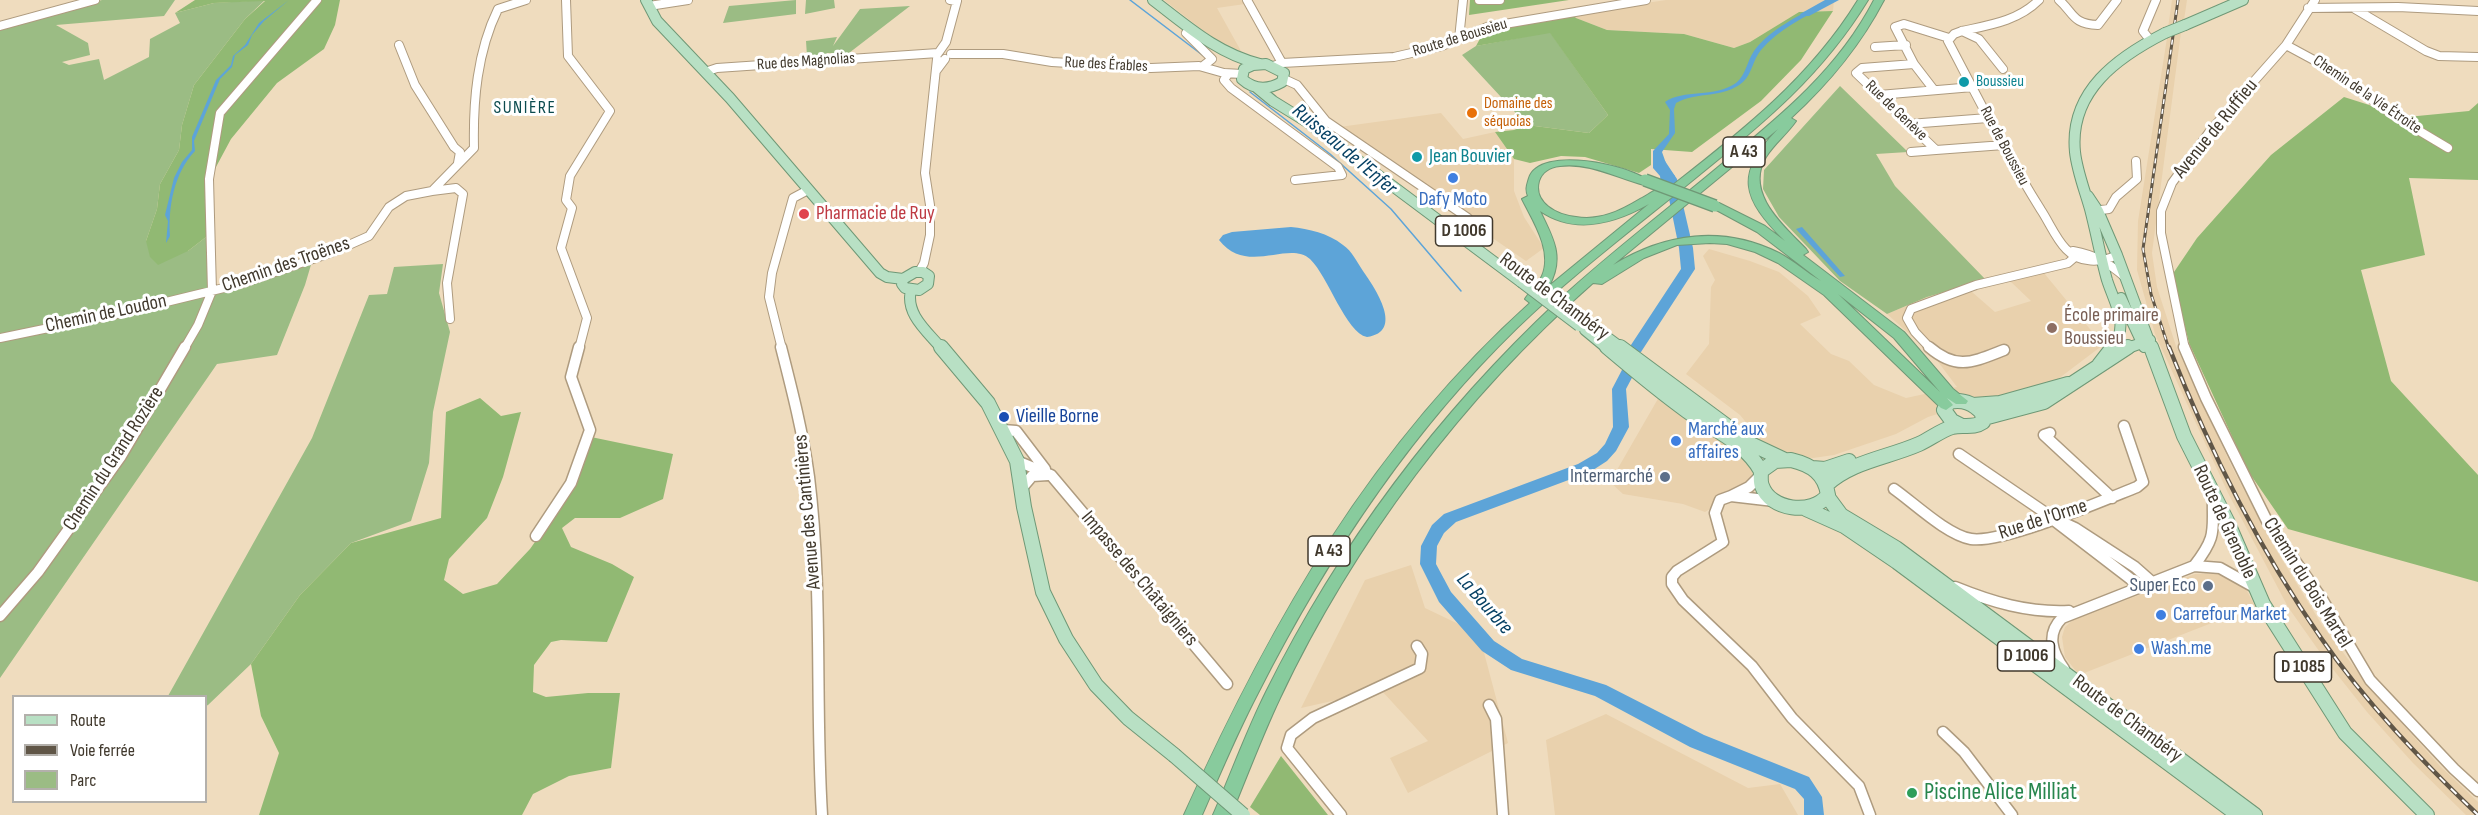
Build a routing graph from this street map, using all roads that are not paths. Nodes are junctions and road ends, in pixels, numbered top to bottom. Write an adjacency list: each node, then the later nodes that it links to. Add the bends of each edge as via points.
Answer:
1 (95, 0): 29 (street)
2 (317, 0): 81 (street, via 220,113 209,179)
3 (526, 0): 63 (street, via 498,9 487,32 473,106 474,148)
4 (566, 0): 115 (street, via 568,56 610,111 570,176 566,200 572,208 561,248 587,318 571,377 590,430 571,483)
5 (688, 0): 23 (street)
6 (950, 0): 40 (street, via 957,1)
7 (1144, 0): 31 (main road)
8 (1153, 0): 42 (main road, via 1229,55)
9 (1247, 0): 43 (street)
10 (1463, 0): 34 (street)
11 (1479, 0): 12 (street)
12 (1500, 0)
13 (1646, 0): 34 (street, Route de Boussieu, via 1487,27)
14 (1863, 0): 68 (highway, A 43, via 1842,36 1803,80 1701,169)
15 (1879, 0): 55 (highway, A 43, via 1847,52)
16 (2039, 0): 30 (street, via 2018,16)
17 (2059, 0): 18 (street, via 2069,13 2094,26)
18 (2117, 0)
19 (2156, 0): 28 (street)
20 (2243, 0): 32 (main road, D 1085, bridge)
21 (2315, 0): 24 (street, Avenue de Ruffieu)
22 (2416, 0): 26 (street)
23 (648, 3): 47 (main road, via 657,21)
24 (2308, 8): 25 (street); 38 (street, Avenue de Ruffieu)
25 (2355, 9): 26 (street); 41 (street, via 2426,51 2439,56)
26 (2431, 9): 27 (street)
27 (2478, 11)
28 (2148, 20): 32 (street, via 2152,28); 35 (street, via 2143,31)
29 (0, 26)
30 (1962, 31): 33 (street); 46 (street, via 1979,39)
31 (1186, 33): 45 (street, via 1212,59); 48 (main road)
32 (2163, 34): 35 (main road, D 1085)
33 (1949, 38): 37 (street, via 1922,28 1897,25); 52 (street, Rue de Boussieu)
34 (1460, 39): 43 (street, Route de Boussieu, via 1394,57)
35 (2150, 40): 70 (main road, D 1085, via 2101,73 2082,106 2074,136 2075,152)
36 (399, 45): 63 (street, via 415,85 460,152)
37 (1906, 45): 39 (street); 44 (street)
38 (2286, 45): 59 (street, Chemin de la Vie Étroite, via 2305,52 2380,107); 89 (street, Avenue de Ruffieu, via 2210,131 2172,183 2161,211)
39 (1875, 47)
40 (943, 55): 45 (street, Rue des Érables, via 1003,54 1052,62 1151,68); 47 (street, Rue des Magnolias, via 801,61); 75 (street, via 936,72 925,173 930,235)
41 (2478, 57)
42 (1260, 64): 43 (main road); 48 (main road)
43 (1278, 64): 50 (main road, Route de Chambéry, via 1284,73)
44 (1914, 64): 53 (street); 54 (street, Rue de Genève, via 1862,68 1856,73)
45 (1203, 66): 49 (street, Rue des Érables)
46 (2003, 69)
47 (705, 72): 66 (main road)
48 (1243, 72): 49 (street, Rue des Érables); 51 (main road, Route de Chambéry, via 1245,83)
49 (1228, 74): 64 (street, via 1224,80 1231,88 1338,167 1342,175)
50 (1280, 83): 51 (main road); 71 (street, via 1297,85 1326,121); 79 (main road, Route de Chambéry / D 1006, via 1273,92 1278,98 1317,120)
51 (1256, 87): 79 (main road, Route de Chambéry / D 1006)
52 (1973, 87): 53 (street); 56 (street, Rue de Boussieu)
53 (1934, 90): 54 (street)
54 (1879, 95): 57 (street, Rue de Genève)
55 (1805, 99): 76 (highway, via 1762,155 1753,178 1758,199 1770,217); 83 (highway, A 43)
56 (1988, 118): 57 (street); 58 (street, Rue de Boussieu)
57 (1909, 124): 60 (street, Rue de Genève)
58 (2007, 147): 60 (street, Rue de Genève); 72 (street, Rue de Boussieu, via 2040,211 2063,245)
59 (2448, 148)
60 (1936, 150): 61 (street, Rue de Genève)
61 (1911, 152)
62 (2136, 161): 70 (street, via 2138,179 2116,197 2109,209)
63 (458, 164): 67 (street)
64 (1295, 180)
65 (1645, 181): 68 (highway, via 1602,167 1569,162 1542,170 1535,175 1531,189 1547,211 1570,221 1588,223 1620,216); 69 (highway, bridge); 85 (highway, via 1581,160 1555,160 1534,170 1527,178 1527,198 1548,240 1553,261 1544,285)
66 (808, 190): 78 (main road, via 880,273); 129 (street, Avenue des Cantinières, via 793,198 769,297 806,451 815,578)
67 (432, 191): 81 (street, Chemin des Troënes, via 406,196 389,207 369,236 333,252); 84 (street, Chemin des Troënes, via 456,188 463,194 447,282)
68 (1660, 197): 85 (highway, A 43)
69 (1714, 207): 76 (highway, via 1761,229); 82 (highway, via 1763,234)
70 (2094, 211): 73 (main road, D 1085); 74 (main road, D 1085)
71 (1467, 218)
72 (2075, 254): 74 (street, Rue de Boussieu); 90 (street, via 2068,263 1976,285 1911,309 1907,318 1911,329 1948,360 1960,364)
73 (2117, 255): 74 (street); 77 (main road, Route de Grenoble / D 1085)
74 (2099, 260): 77 (street, Rue de Boussieu); 88 (main road, Route de Grenoble / D 1085); 91 (main road, via 2121,321 2121,336)
75 (919, 272): 78 (main road); 80 (main road, via 929,276 930,281)
76 (1823, 276): 93 (highway, via 1899,335 1948,392)
77 (2126, 278): 88 (main road, Route de Grenoble / D 1085)
78 (903, 279): 80 (main road, via 903,286)
79 (1524, 280): 86 (main road, Route de Chambéry / D 1006, bridge)
80 (911, 290): 98 (main road, via 908,302 912,313 988,403)
81 (212, 291): 87 (street, Chemin de Loudon); 122 (street, Chemin du Grand Rozière, via 198,325 121,456 38,572)
82 (1828, 292): 83 (highway, via 1758,249 1693,239 1645,252); 94 (highway, via 1938,395)
83 (1571, 297): 131 (highway, A 43, via 1442,431 1381,510 1273,695)
84 (450, 319)
85 (1516, 322): 130 (highway, A 43, via 1444,396 1362,499 1307,586 1251,689)
86 (1582, 323): 101 (main road, Route de Chambéry / D 1006, via 1751,444); 104 (main road, Route de Chambéry / D 1006, via 1698,419 1742,445 1756,458)
87 (0, 338)
88 (2145, 341): 91 (main road); 109 (main road, Route de Grenoble / D 1085)
89 (2182, 344): 128 (street, Chemin du Bois Martel, via 2267,521 2322,599 2350,650 2370,680)
90 (2004, 351)
91 (2099, 365): 92 (main road)
92 (2075, 382): 93 (main road, via 2000,403); 95 (main road, via 2044,402)
93 (1967, 403): 94 (main road, via 1954,400); 95 (main road)
94 (1946, 410): 96 (main road); 103 (main road, via 1941,423 1918,436 1834,468)
95 (1984, 418): 96 (main road, via 1979,425)
96 (1960, 425): 108 (main road, via 1834,477)
97 (2124, 426): 111 (street, Rue de l'Orme, via 2143,482)
98 (1003, 430): 102 (main road); 105 (street, via 1016,431)
99 (2050, 433): 111 (street, via 2044,435)
100 (1959, 454): 114 (street)
101 (1785, 460): 103 (main road); 104 (main road, via 1767,465)
102 (1017, 461): 105 (street, Impasse des Châtaigniers); 106 (main road)
103 (1812, 468): 108 (main road)
104 (1761, 473): 110 (street, via 1749,487); 112 (main road, via 1761,485)
105 (1051, 475): 106 (street, via 1028,478); 125 (street, Impasse des Châtaigniers)
106 (1021, 489): 132 (main road, bridge, via 1043,592 1066,639 1096,685 1128,718)
107 (1894, 489): 114 (street, Rue de l'Orme, via 1972,539)
108 (1827, 490): 113 (main road, via 1820,505); 117 (main road, Route de Chambéry / D 1006, via 1841,515 1872,532)
109 (2213, 495): 116 (street, via 2212,537); 120 (main road, Route de Grenoble / D 1085)
110 (1731, 496): 112 (street); 135 (street, via 1720,500 1715,513 1723,542 1677,571 1672,584 1683,600 1752,666 1792,718 1859,786)
111 (2112, 498): 114 (street, Rue de l'Orme)
112 (1776, 501): 113 (main road)
113 (1806, 509): 137 (main road, Route de Chambéry / D 1006, via 1844,526 1897,562)
114 (2053, 518): 118 (street, via 2075,528); 119 (street, via 2068,534)
115 (536, 536)
116 (2194, 566): 118 (street); 120 (street, via 2220,568)
117 (1940, 581): 121 (street, via 2024,610); 124 (main road, Route de Chambéry / D 1006)
118 (2152, 582): 119 (street)
119 (2141, 587): 121 (street)
120 (2255, 587): 139 (main road, Route de Grenoble / D 1085, via 2345,733)
121 (2080, 610): 124 (street, via 2062,618 2052,631 2055,654)
122 (0, 616)
123 (1417, 646): 133 (street, via 1422,654 1420,668 1313,718 1291,735 1287,748)
124 (2071, 678): 138 (main road, Route de Chambéry / D 1006)
125 (1227, 684)
126 (1489, 705): 134 (street, via 1496,719)
127 (1943, 732): 136 (street, via 1964,752)
128 (2478, 791)
129 (822, 815)
130 (1194, 815)
131 (1222, 815)
132 (1243, 815)
133 (1341, 815)
134 (1503, 815)
135 (1870, 815)
136 (2012, 815)
137 (2238, 815)
138 (2255, 815)
139 (2427, 815)

